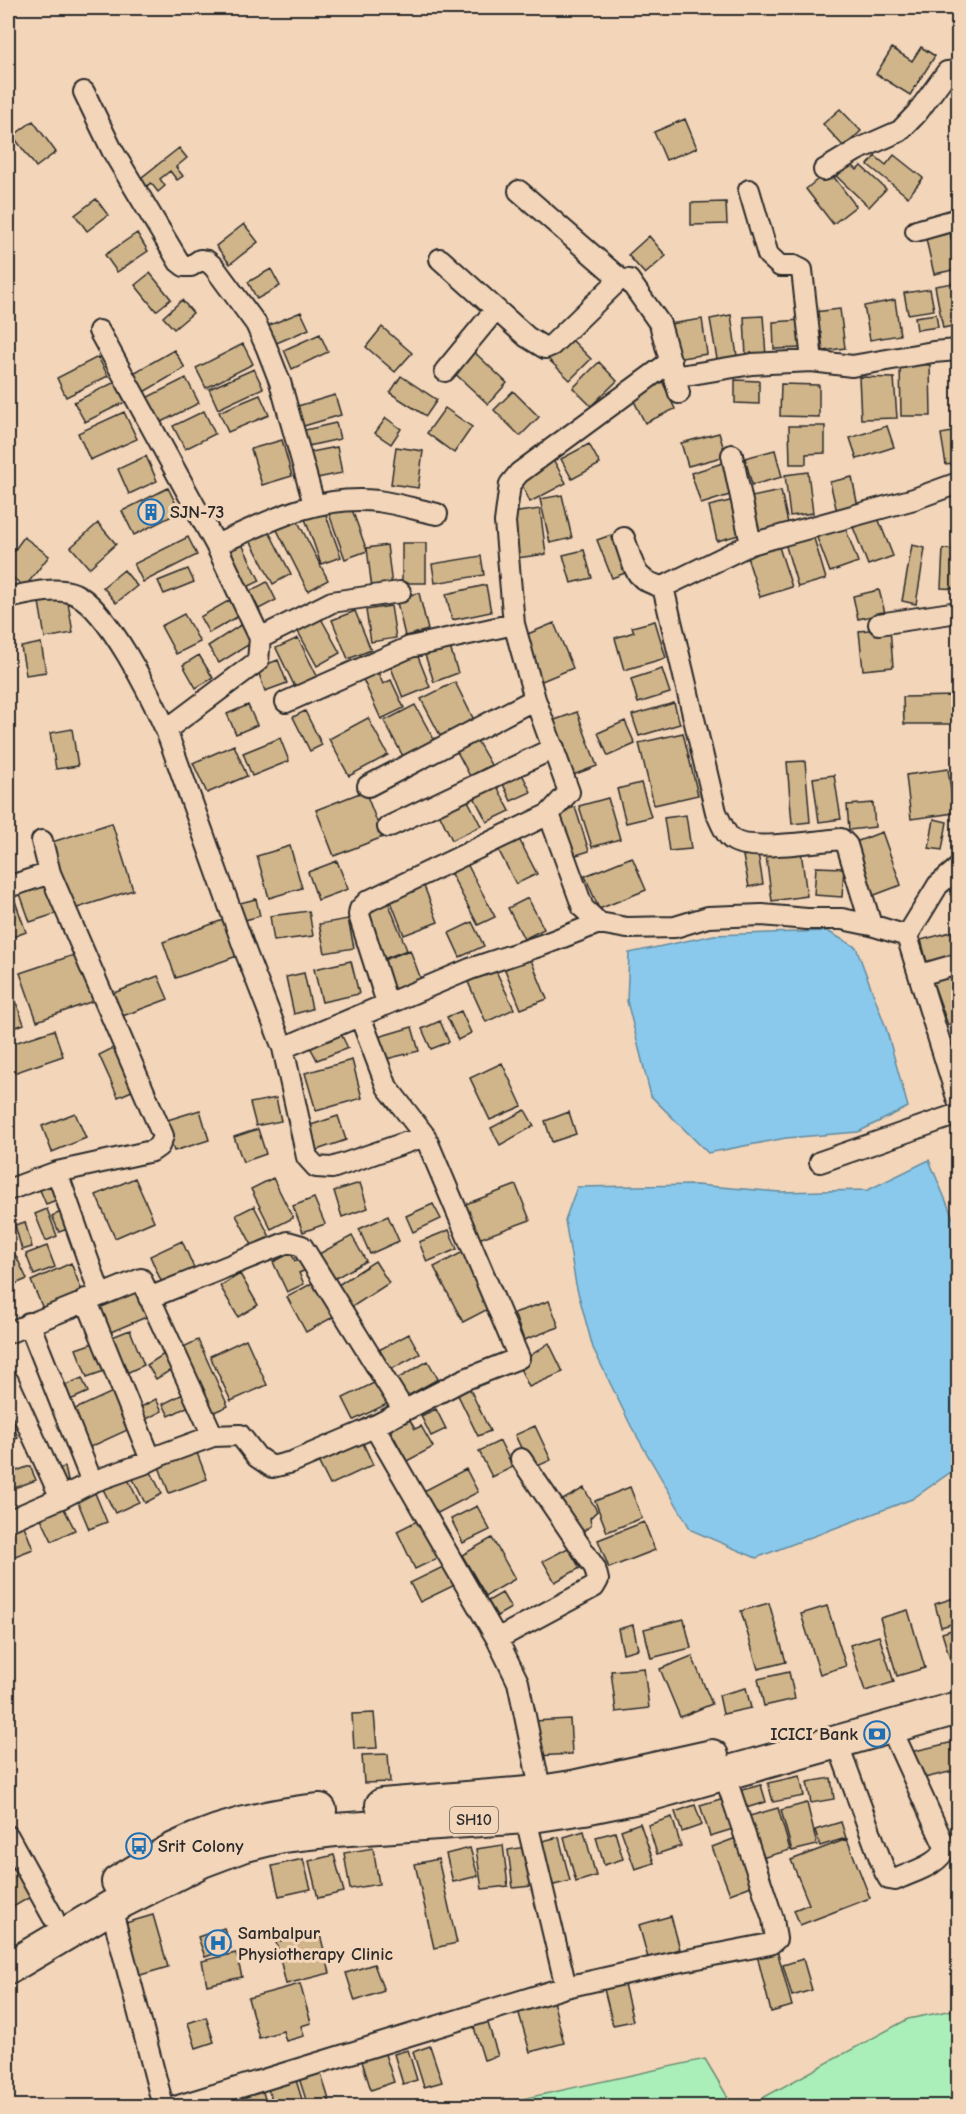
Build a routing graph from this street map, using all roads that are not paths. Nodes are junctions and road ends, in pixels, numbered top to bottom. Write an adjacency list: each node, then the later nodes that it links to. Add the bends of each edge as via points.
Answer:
1 (958, 71): 3 (street, via 947,72 900,131)
2 (84, 92): 18 (street, via 112,150 179,262 191,266 200,260 207,261 256,324 280,382)
3 (824, 170)
4 (749, 190): 13 (street, via 768,255 780,266 802,270)
5 (519, 191): 9 (street)
6 (958, 219): 7 (street)
7 (916, 231)
8 (440, 259): 10 (street)
9 (620, 279): 10 (street, via 545,348); 15 (street, via 629,280 660,324)
10 (496, 309): 14 (street)
11 (99, 331): 22 (street)
12 (958, 350): 13 (street, via 852,366)
13 (812, 361): 15 (street, via 752,364)
14 (445, 371)
15 (674, 377): 27 (street, via 519,473 510,484 505,522)
16 (732, 455): 21 (street)
17 (958, 483): 21 (street)
18 (314, 504): 19 (street, via 369,500); 22 (street)
19 (437, 514)
20 (624, 538): 23 (street, via 638,575)
21 (752, 544): 23 (street)
22 (216, 545): 29 (street)
23 (663, 587): 42 (street, via 716,812 728,834 751,847 841,838 847,845)
24 (400, 592): 29 (street, via 332,603)
25 (8, 598): 32 (street, via 45,591 74,594 95,608 112,630)
26 (958, 612): 28 (street)
27 (514, 624): 30 (street); 31 (street, via 410,647)
28 (879, 624)
29 (260, 638): 32 (street, via 258,661)
30 (535, 699): 33 (street); 34 (street)
31 (286, 702)
32 (166, 730): 48 (street)
33 (554, 748): 35 (street, via 568,792); 36 (street)
34 (368, 786)
35 (549, 814): 41 (street, via 583,908); 46 (street, via 363,906 359,915)
36 (388, 827)
37 (42, 841): 39 (street)
38 (958, 868): 43 (street, via 938,885)
39 (50, 873): 40 (street); 53 (street, via 163,1136 152,1151)
40 (8, 887)
41 (599, 923): 42 (street, via 627,928 675,927 708,917 762,915 842,919); 46 (street)
42 (872, 925): 43 (street)
43 (907, 936): 45 (street)
44 (958, 964): 45 (street)
45 (920, 975): 49 (street)
46 (387, 1003): 47 (street)
47 (360, 1016): 48 (street); 51 (street, via 387,1087)
48 (283, 1048): 51 (street, via 307,1157 316,1167 332,1168)
49 (958, 1101)
50 (958, 1114): 52 (street)
51 (424, 1136): 60 (street, via 519,1358)
52 (820, 1162)
53 (57, 1172): 54 (street); 55 (street)
54 (8, 1190)
55 (93, 1297): 56 (street, via 141,1279); 57 (street); 64 (street)
56 (149, 1298): 60 (street, via 288,1242 302,1246); 62 (street)
57 (29, 1323): 58 (street); 65 (street)
58 (8, 1332)
59 (8, 1382): 66 (street)
60 (403, 1410): 61 (street)
61 (374, 1426): 62 (street, via 272,1467 257,1457 240,1435); 68 (street)
62 (213, 1436): 64 (street)
63 (521, 1459): 68 (street, via 596,1568 598,1580 594,1587)
64 (151, 1460): 65 (street)
65 (92, 1482): 66 (street)
66 (61, 1498): 67 (street)
67 (8, 1521)
68 (497, 1639): 74 (street, via 518,1682)
69 (958, 1690): 74 (main road, SH10, via 715,1755 572,1787)
70 (958, 1708): 71 (main road, SH10)
71 (890, 1726): 72 (main road, SH10); 72 (street, via 945,1847 938,1859 895,1880 885,1872)
72 (837, 1742): 73 (main road, SH10)
73 (724, 1773): 74 (main road, SH10, via 648,1795); 80 (street, via 773,1918 776,1939 770,1944)
74 (533, 1804): 76 (main road, SH10, via 282,1836 202,1861); 77 (main road, SH10, via 272,1815 172,1850); 80 (street)
75 (8, 1836): 77 (street)
76 (111, 1907): 79 (main road, SH10); 81 (street)
77 (53, 1917): 78 (main road, SH10)
78 (8, 1944)
79 (8, 1968)
80 (566, 1987): 82 (street)
81 (164, 2106)
82 (178, 2106)

